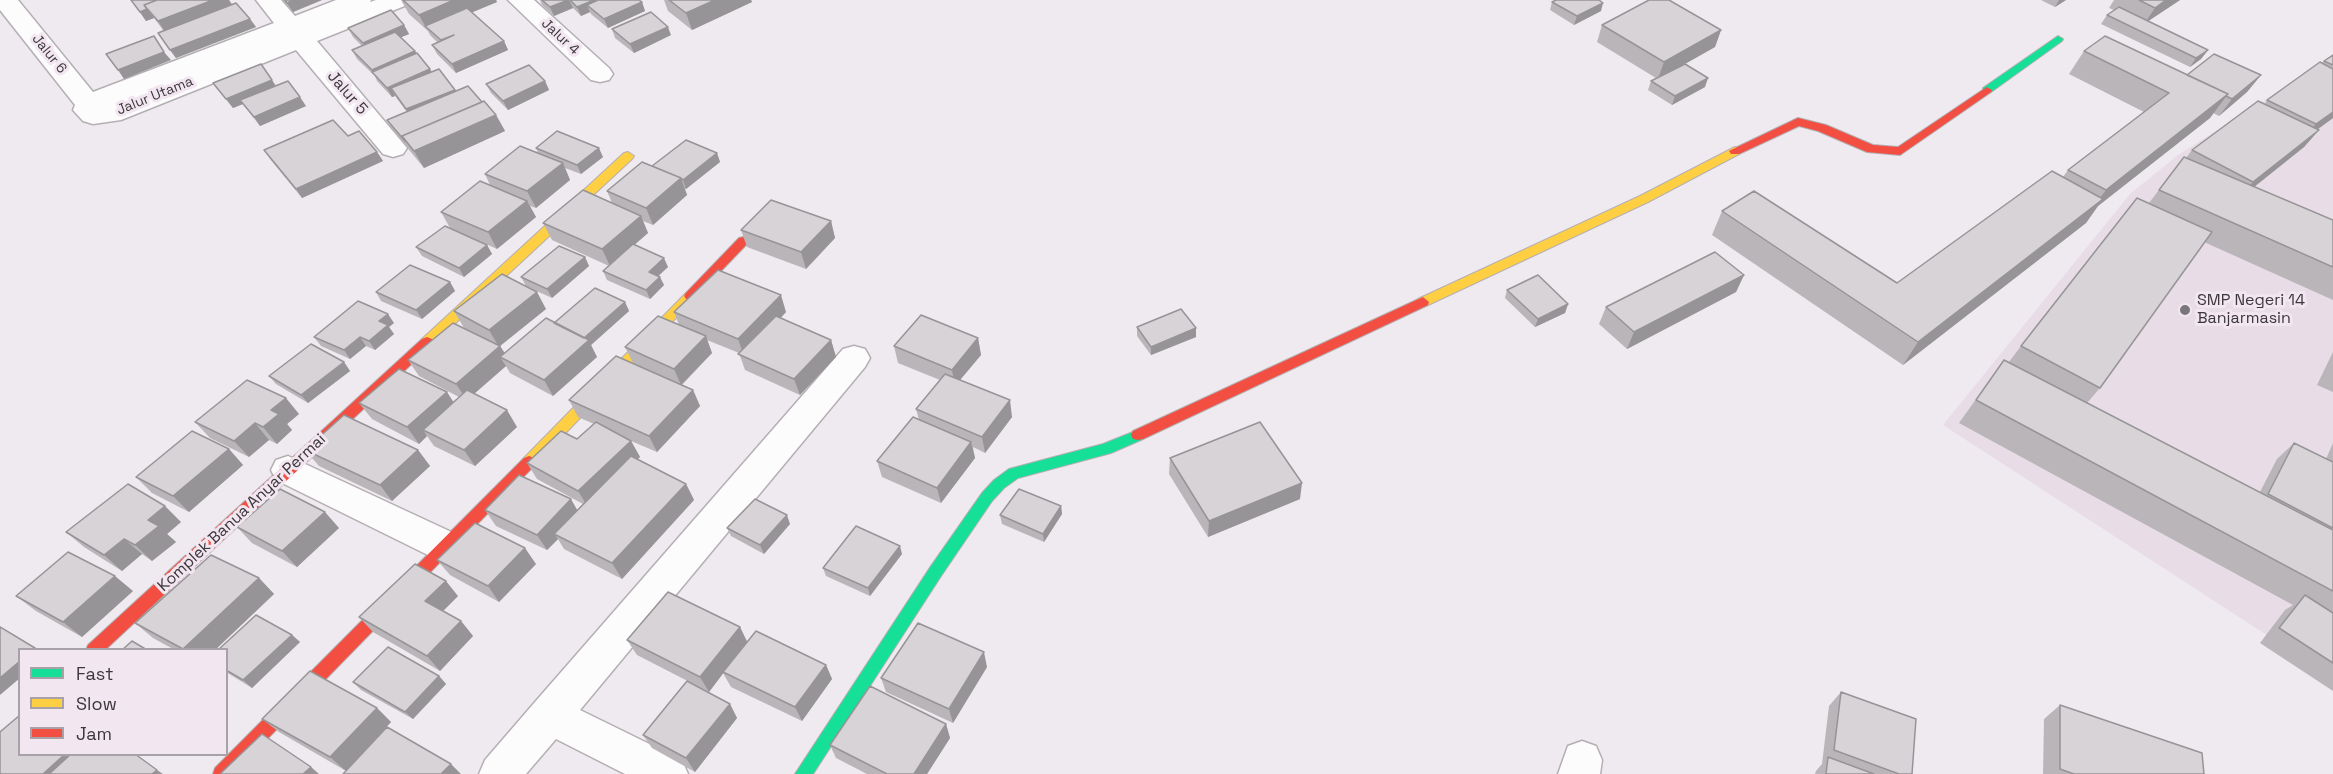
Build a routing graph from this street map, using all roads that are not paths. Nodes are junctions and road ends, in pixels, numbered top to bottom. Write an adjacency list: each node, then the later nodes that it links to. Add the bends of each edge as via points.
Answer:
1 (268, 0): 6 (street, Jalur 5)
2 (359, 0): 6 (street, Jalur Utama)
3 (398, 0): 6 (street, Jalur Utama)
4 (520, 0): 8 (street, Jalur 4)
5 (4, 4): 9 (street, Jalur 6)
6 (296, 33): 9 (street, Jalur Utama); 10 (street, Jalur 5)
7 (2058, 39): 21 (street, via 1900,151 1871,149 1798,122 1719,158 1644,199 1130,440 1014,473 981,506)
8 (600, 74)
9 (89, 104)
10 (393, 148)
11 (628, 156): 14 (street, Komplek Banua Anyar Permai)
12 (743, 241): 15 (street)
13 (854, 358): 17 (street)
14 (288, 470): 15 (street); 16 (street, Komplek Banua Anyar Permai)
15 (447, 547): 18 (street)
16 (96, 648)
17 (549, 715): 19 (street); 20 (street)
18 (221, 774)
19 (500, 774)
20 (667, 774)
21 (803, 774)

